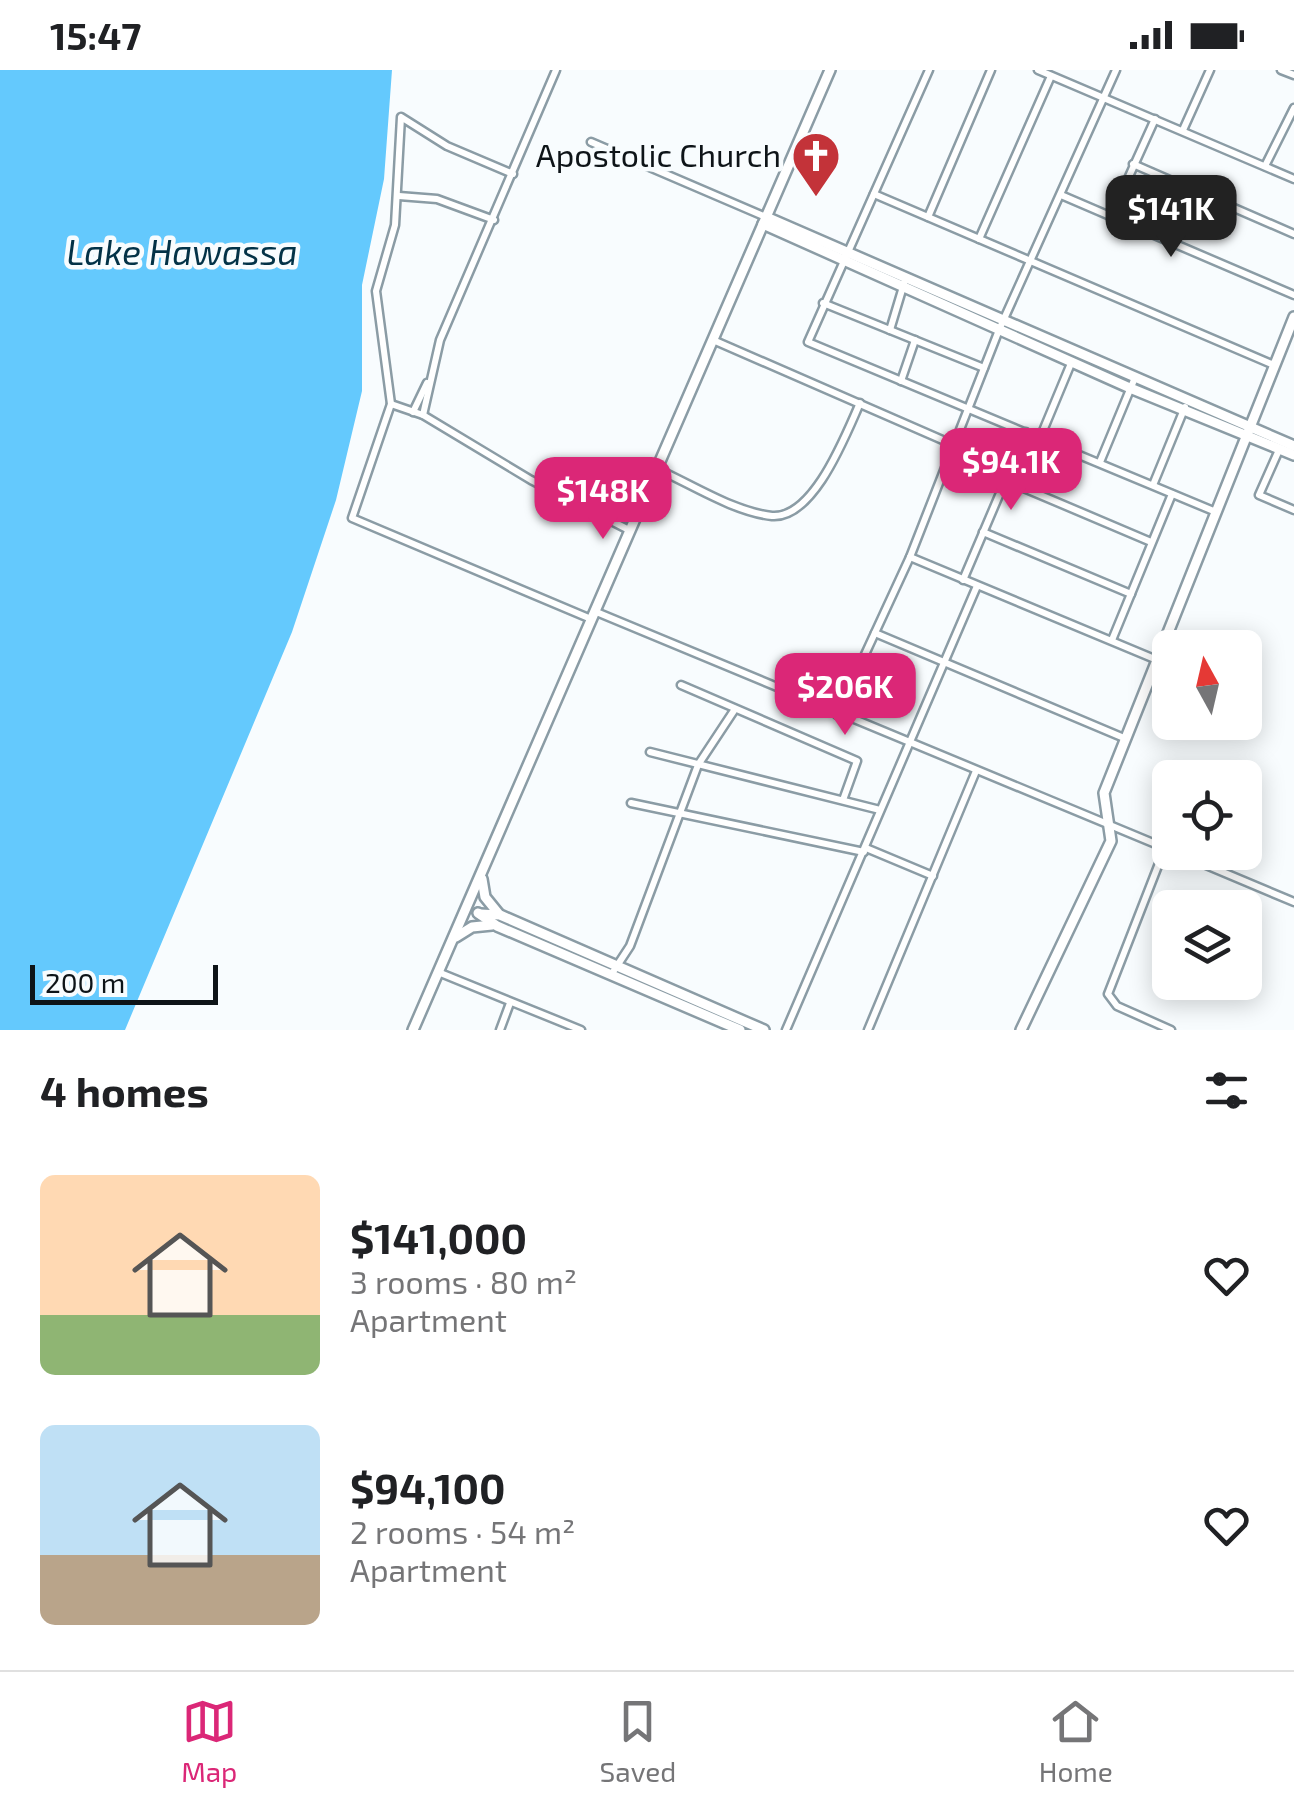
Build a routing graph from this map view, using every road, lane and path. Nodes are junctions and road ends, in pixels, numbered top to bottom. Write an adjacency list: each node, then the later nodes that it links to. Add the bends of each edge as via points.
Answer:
1 (556, 70): 18 (street)
2 (830, 70): 25 (main road)
3 (929, 70): 20 (street)
4 (991, 70): 24 (street)
5 (1038, 70): 10 (street)
6 (1116, 70): 11 (street)
7 (1210, 70): 14 (street)
8 (1281, 70): 9 (street)
9 (1294, 75)
10 (1050, 76): 11 (street); 28 (street)
11 (1104, 96): 13 (street); 21 (street)
12 (1294, 108): 17 (street)
13 (1155, 118): 14 (street); 16 (street)
14 (1184, 130): 17 (street)
15 (590, 142): 25 (street)
16 (1133, 164): 23 (street); 27 (street)
17 (1265, 166): 19 (street)
18 (513, 174): 22 (street, via 401,117); 26 (street)
19 (1294, 178)
20 (874, 194): 24 (street); 29 (street)
21 (1061, 195): 23 (street); 30 (street)
22 (400, 196): 26 (street, via 437,199); 45 (street, via 376,291)
23 (1112, 214): 32 (street)
24 (928, 217): 28 (street)
25 (761, 219): 29 (main road); 37 (main road)
26 (495, 220): 43 (street)
27 (1294, 234)
28 (979, 239): 30 (street)
29 (844, 256): 31 (main road); 33 (street)
30 (1032, 262): 35 (street); 40 (street)
31 (903, 284): 35 (main road); 36 (street)
32 (1294, 294)
33 (823, 303): 36 (street); 42 (street, via 810,346)
34 (1294, 318): 40 (main road)
35 (1001, 326): 39 (main road); 41 (street)
36 (890, 330): 38 (street)
37 (712, 339): 46 (street); 59 (main road)
38 (914, 340): 41 (street); 42 (street)
39 (1073, 358): 44 (main road); 53 (street)
40 (1274, 365): 52 (main road)
41 (985, 368): 48 (street)
42 (902, 381): 48 (street)
43 (428, 382): 49 (street); 50 (street)
44 (1132, 384): 47 (main road); 58 (street)
45 (391, 404): 49 (street); 72 (street, via 352,518)
46 (860, 404): 54 (street); 59 (street, via 823,479 785,514 748,509)
47 (1185, 406): 52 (main road); 61 (street)
48 (968, 409): 51 (street); 54 (street)
49 (413, 412): 50 (street)
50 (423, 415): 65 (street)
51 (1026, 432): 53 (street); 60 (street)
52 (1246, 432): 55 (main road); 56 (main road); 64 (main road)
53 (1040, 438): 58 (street)
54 (954, 445): 68 (street)
55 (1294, 446)
56 (1279, 450): 57 (main road); 63 (street, via 1259,494)
57 (1294, 456)
58 (1100, 462): 61 (street)
59 (656, 468): 65 (main road)
60 (1005, 480): 66 (street); 67 (street)
61 (1153, 485): 62 (street)
62 (1172, 494): 64 (street); 67 (street)
63 (1294, 510)
64 (1217, 512): 73 (main road)
65 (629, 530): 72 (main road)
66 (983, 532): 69 (street); 71 (street)
67 (1152, 542): 71 (street)
68 (910, 557): 69 (street); 74 (street)
69 (963, 580): 70 (street)
70 (977, 586): 75 (street); 77 (street)
71 (1132, 594): 75 (street)
72 (592, 615): 81 (street); 96 (main road)
73 (1170, 630)
74 (875, 634): 77 (street); 81 (street)
75 (1112, 640): 76 (street)
76 (1152, 657)
77 (946, 662): 82 (street); 83 (street)
78 (1152, 674): 82 (main road)
79 (680, 685): 80 (street)
80 (735, 708): 85 (street); 87 (street, via 857,762)
81 (837, 715): 83 (street)
82 (1124, 738): 91 (main road, via 1104,794)
83 (908, 744): 86 (street); 89 (street)
84 (650, 752): 85 (street)
85 (698, 764): 87 (street); 90 (street)
86 (976, 771): 91 (street); 97 (street)
87 (842, 800): 89 (street)
88 (631, 803): 90 (street)
89 (880, 810): 93 (street)
90 (678, 812): 93 (street); 102 (street, via 630,946)
91 (1113, 828): 92 (street); 114 (main road)
92 (1152, 843)
93 (865, 850): 97 (street); 112 (street)
94 (1161, 870): 115 (street, via 1108,994 1117,1006)
95 (1218, 870): 98 (street)
96 (482, 874): 99 (main road); 100 (main road, via 485,898)
97 (933, 876): 113 (street)
98 (1294, 902)
99 (466, 908): 100 (main road); 101 (main road)
100 (499, 920): 101 (main road); 102 (main road)
101 (453, 938): 103 (main road)
102 (614, 970): 105 (main road)
103 (438, 972): 104 (street); 106 (main road)
104 (510, 1003): 107 (street); 108 (street)
105 (723, 1019): 109 (street); 110 (main road); 111 (main road)
106 (413, 1030)
107 (500, 1030)
108 (580, 1030)
109 (712, 1030)
110 (740, 1030)
111 (764, 1030)
112 (786, 1030)
113 (868, 1030)
114 (1021, 1030)
115 (1171, 1030)

